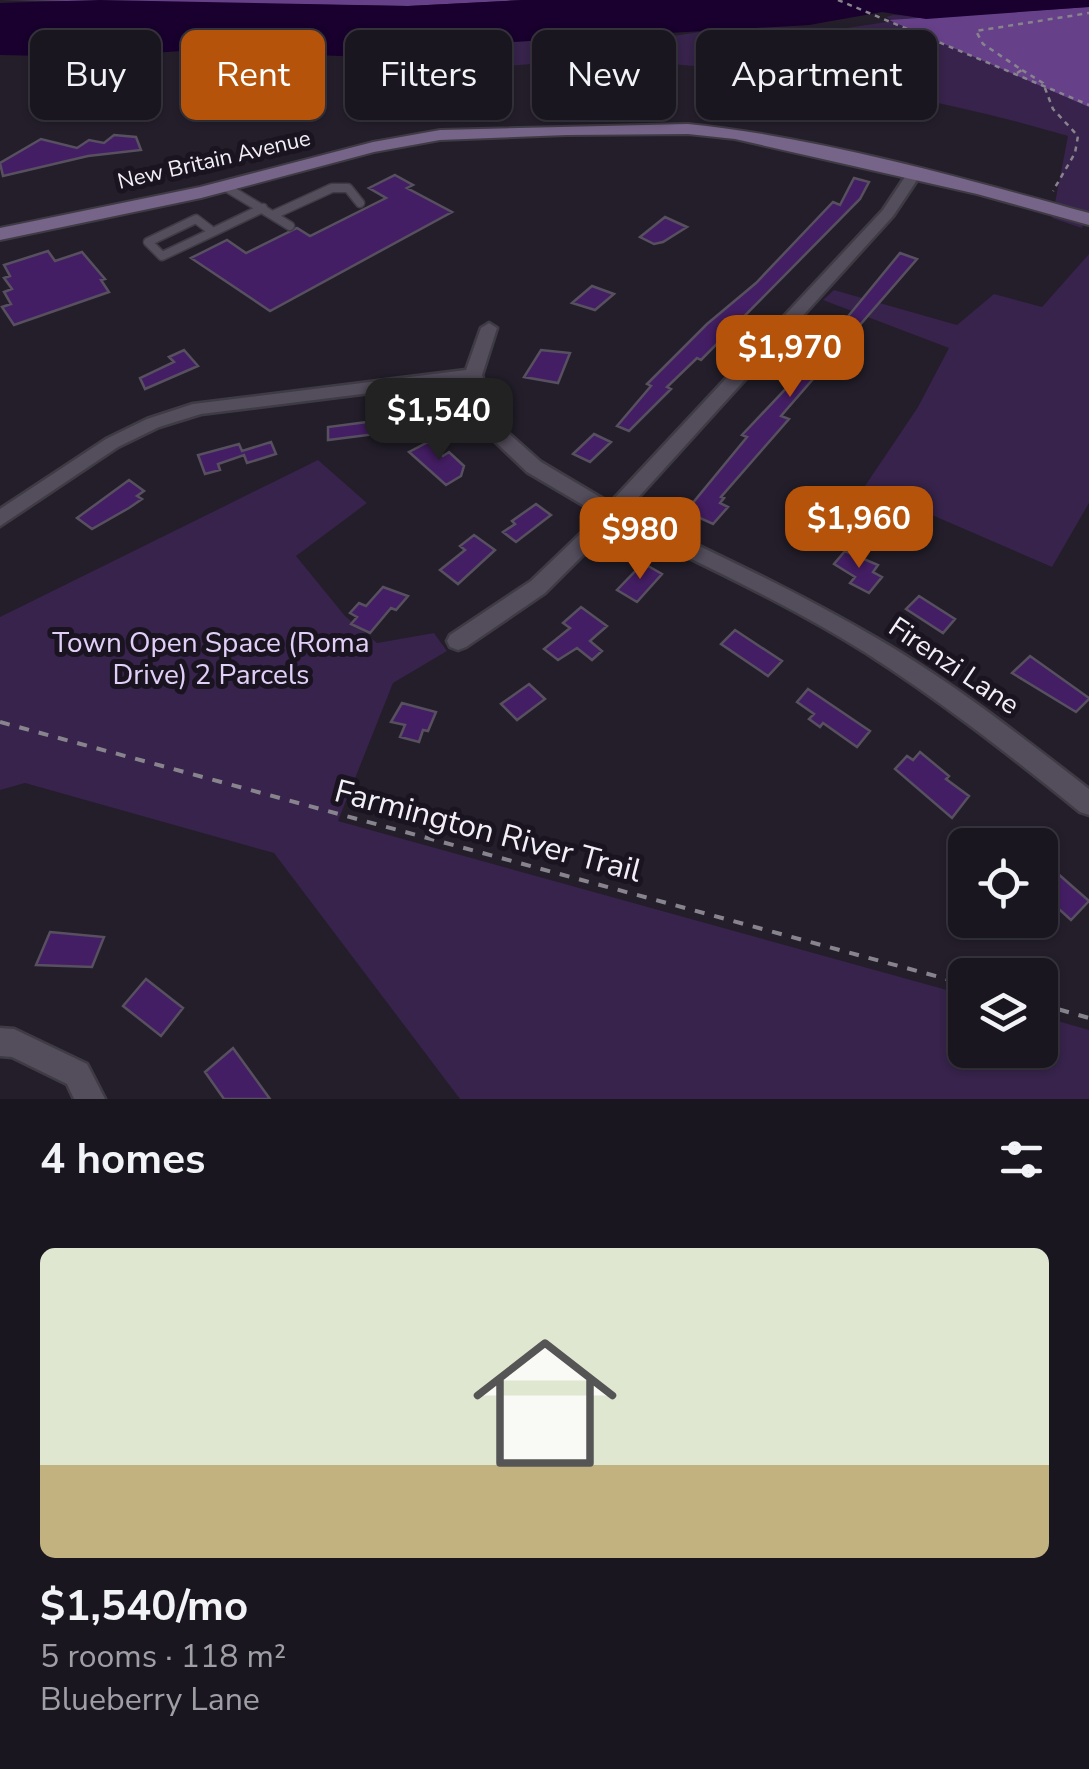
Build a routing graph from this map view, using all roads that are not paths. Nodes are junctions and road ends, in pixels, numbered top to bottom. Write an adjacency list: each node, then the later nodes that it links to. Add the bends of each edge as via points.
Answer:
1 (914, 174): 2 (street, New Britain Avenue, via 735,134 567,130 440,136); 6 (street, New Britain Avenue); 12 (street, via 888,213)
2 (224, 186): 4 (lane); 9 (street, New Britain Avenue)
3 (360, 203): 5 (lane, via 348,188 332,188)
4 (263, 208): 5 (lane); 8 (lane)
5 (274, 215): 7 (lane)
6 (1089, 220)
7 (290, 226)
8 (213, 232): 8 (lane, via 162,256 148,242 196,220)
9 (0, 234)
10 (489, 328): 11 (street)
11 (472, 375): 12 (street, Firenzi Lane, via 490,426 534,467); 13 (street, via 200,408 112,442)
12 (613, 514): 14 (street, via 538,588); 15 (street, Firenzi Lane, via 872,646)
13 (0, 520)
14 (458, 640)
15 (1089, 804)
16 (0, 1042): 17 (street, via 77,1074)
17 (90, 1099)

